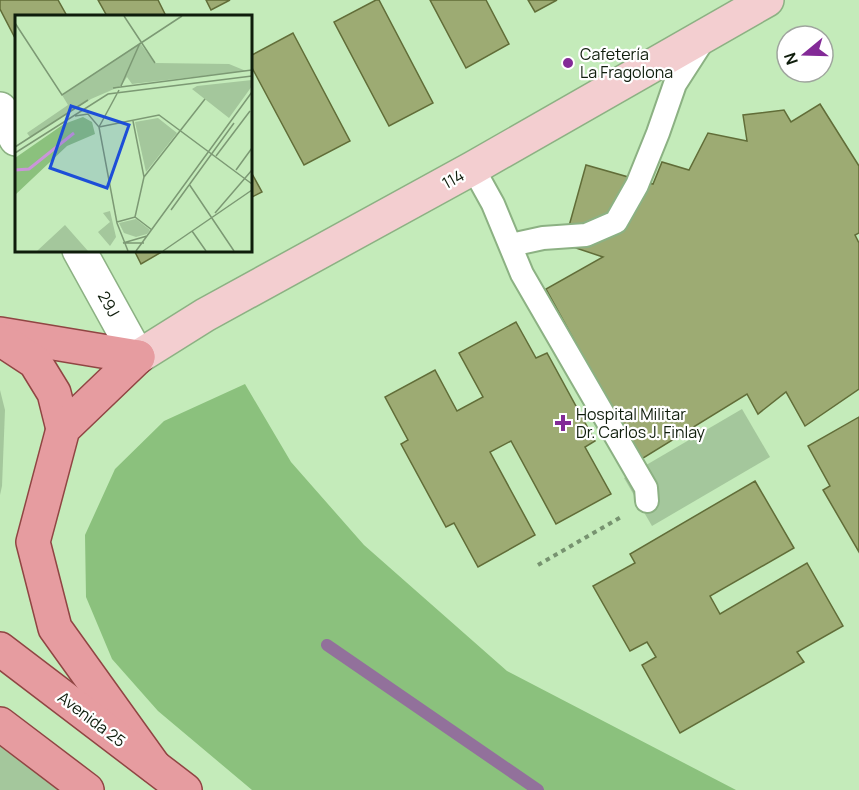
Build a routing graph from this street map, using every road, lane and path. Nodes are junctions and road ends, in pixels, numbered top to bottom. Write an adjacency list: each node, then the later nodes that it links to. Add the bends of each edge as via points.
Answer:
1 (767, 0): 2 (main road, 114)
2 (708, 34): 5 (main road, 114); 6 (lane, via 675,84 637,185 616,222 586,236 543,238)
3 (0, 109): 4 (street)
4 (15, 137)
5 (473, 168): 6 (lane); 10 (main road, 114, via 205,315)
6 (511, 245): 12 (lane, via 522,274 646,488)
7 (80, 252): 10 (street, 29J)
8 (0, 334): 10 (main road)
9 (0, 339): 11 (main road, via 35,362 54,393)
10 (138, 357): 11 (main road)
11 (63, 429): 16 (main road, via 33,542 55,628)
12 (647, 501): 13 (path)
13 (538, 565)
14 (0, 648): 16 (main road, Avenida 25)
15 (0, 723): 17 (main road)
16 (154, 766): 18 (main road, Avenida 25)
17 (87, 790)
18 (185, 790)

